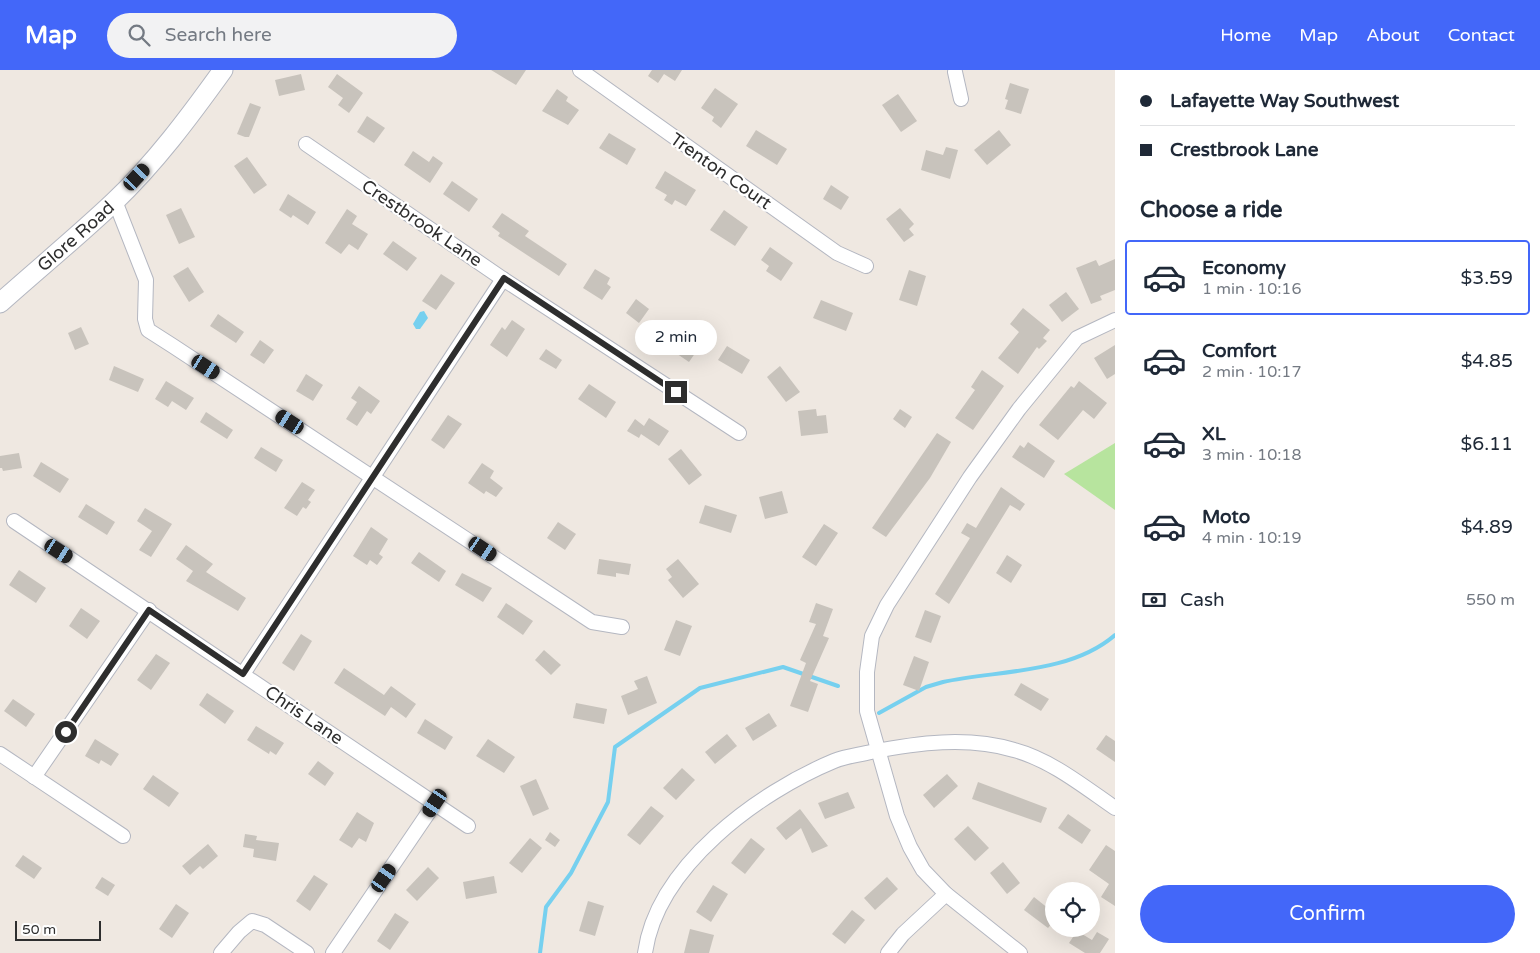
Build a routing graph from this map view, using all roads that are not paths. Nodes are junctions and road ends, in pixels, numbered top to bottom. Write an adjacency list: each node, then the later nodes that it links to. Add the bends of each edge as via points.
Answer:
1 (222, 70): 6 (street, Glore Road, via 198,106)
2 (580, 70): 7 (street, Trenton Court, via 837,252)
3 (953, 71): 4 (street)
4 (961, 99)
5 (306, 144): 8 (street, Crestbrook Lane)
6 (115, 201): 9 (street, Glore Road); 12 (street, via 146,280 145,319 148,330)
7 (866, 266)
8 (504, 278): 11 (street, Crestbrook Lane); 12 (street)
9 (0, 303)
10 (1115, 320): 17 (street, via 1077,338 1020,409 970,477 887,605 872,636 867,672 867,711)
11 (739, 434)
12 (373, 476): 15 (street, via 592,622); 16 (street)
13 (14, 521): 14 (street, Chris Lane)
14 (149, 610): 16 (street, Chris Lane); 19 (street)
15 (622, 627)
16 (243, 674): 20 (street, Chris Lane)
17 (879, 751): 21 (street, via 928,742 1013,749 1064,773); 24 (street, via 897,816 910,847 923,870); 28 (street, via 835,760 803,776 758,801 710,842 682,872 659,910)
18 (0, 754): 19 (street)
19 (34, 777): 23 (street)
20 (435, 803): 22 (street, Chris Lane); 27 (street)
21 (1115, 808)
22 (468, 826)
23 (123, 836)
24 (946, 894): 29 (street, via 903,934); 30 (street)
25 (220, 953): 26 (street, via 252,921 266,925)
26 (307, 953)
27 (332, 953)
28 (645, 953)
29 (888, 953)
30 (1020, 953)

